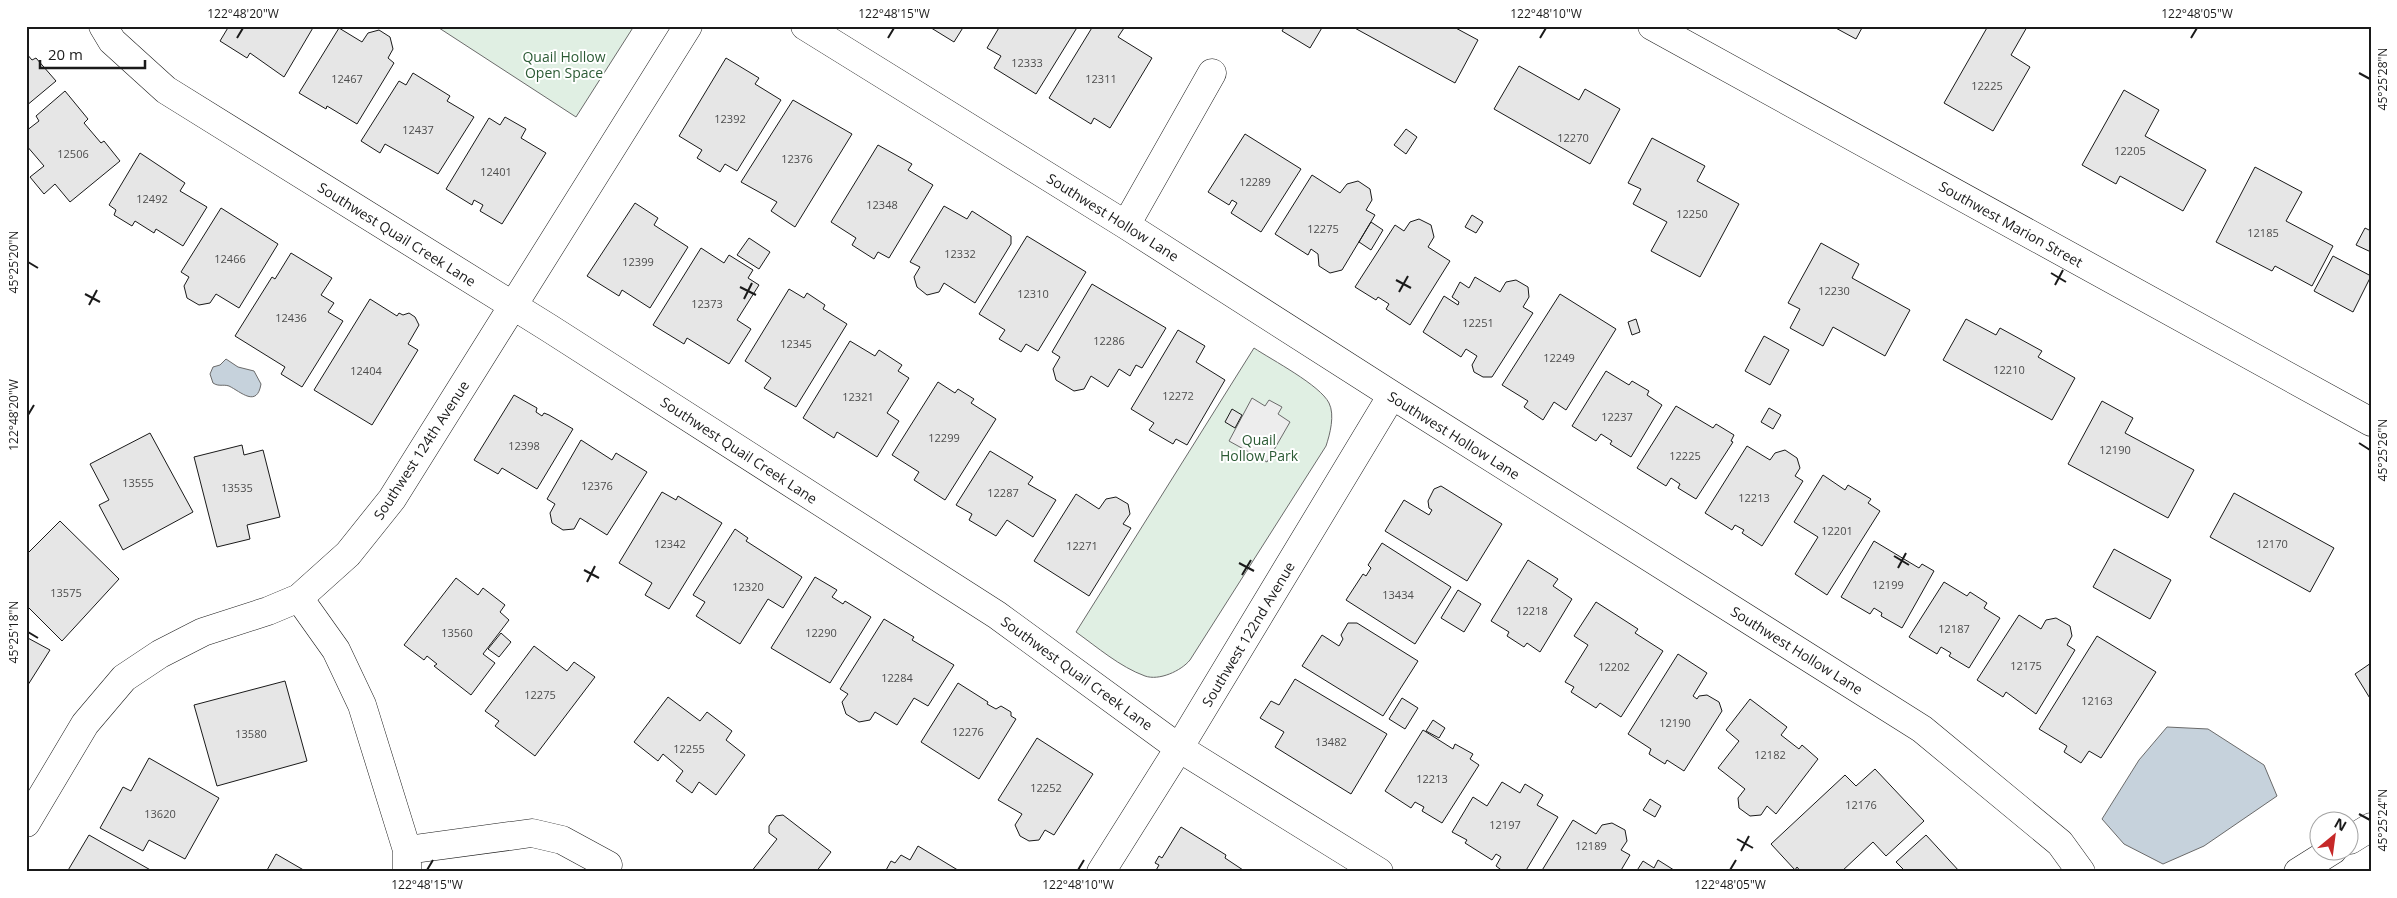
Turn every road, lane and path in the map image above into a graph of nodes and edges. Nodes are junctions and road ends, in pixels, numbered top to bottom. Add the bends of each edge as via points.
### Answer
1 (103, 26) edge
2 (688, 26) edge
3 (805, 26) edge
4 (1652, 26) edge
5 (1212, 72) dead end
6 (1126, 225) junction
7 (512, 305) junction
8 (1392, 395) junction
9 (2371, 422) edge
10 (299, 598) junction
11 (1179, 748) junction
12 (26, 823) edge
13 (2371, 827) edge
14 (2360, 834) edge
15 (2317, 860) edge
16 (407, 861) edge
17 (608, 865) dead end
18 (1101, 872) edge
19 (1380, 872) edge
20 (2081, 872) edge
21 (2298, 872) edge

1 - 7 street, Southwest Quail Creek Lane via 112,41 166,90
2 - 7 street, Southwest 124th Avenue
3 - 6 street, Southwest Hollow Lane
4 - 9 street, Southwest Marion Street
5 - 6 street
6 - 8 street, Southwest Hollow Lane
7 - 10 street, Southwest 124th Avenue via 392,499 348,554
7 - 11 street, Southwest Quail Creek Lane via 997,615
8 - 11 street, Southwest 122nd Avenue
8 - 20 street, Southwest Hollow Lane via 1922,729 2060,843
10 - 12 street, Southwest 124th Avenue via 203,632 160,654 124,678 86,724
10 - 16 street via 336,650 362,704
11 - 18 street, Southwest 122nd Avenue
11 - 19 street, Southwest Quail Creek Lane
13 - 14 street
15 - 21 street
16 - 17 street via 532,833 562,840

